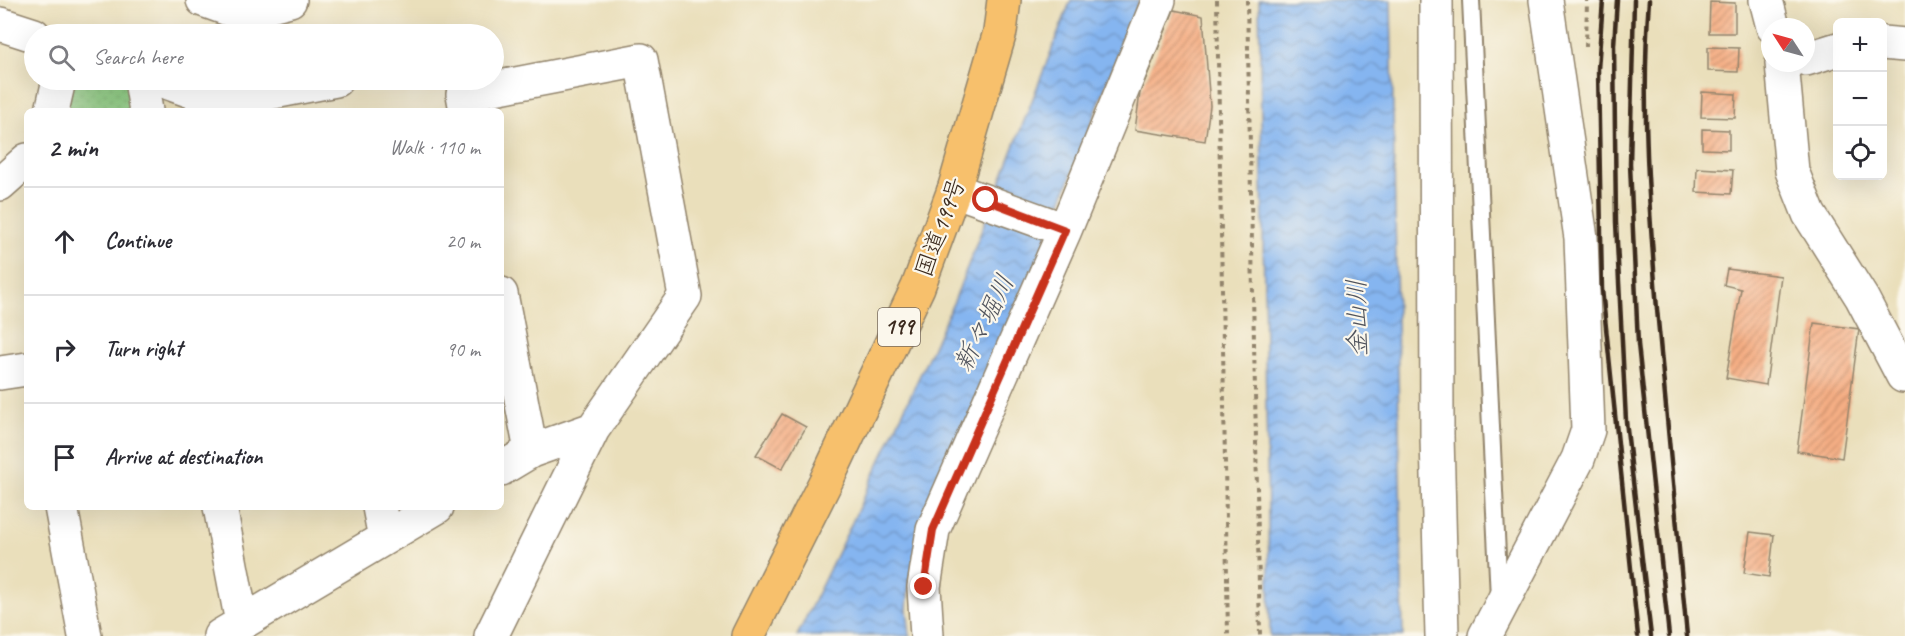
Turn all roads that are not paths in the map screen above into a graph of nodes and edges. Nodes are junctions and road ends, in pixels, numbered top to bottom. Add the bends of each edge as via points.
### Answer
1 (203, 0) edge
2 (1004, 0) edge
3 (1158, 0) edge
4 (1436, 0) edge
5 (1471, 0) edge
6 (1546, 0) edge
7 (1766, 0) edge
8 (282, 1) edge
9 (1771, 18) edge
10 (0, 24) edge
11 (24, 32) edge
12 (1887, 43) edge
13 (1905, 45) edge
14 (1833, 50) edge
15 (1815, 56) edge
16 (1791, 72) edge
17 (504, 86) edge
18 (57, 90) edge
19 (143, 90) edge
20 (188, 90) edge
21 (319, 90) edge
22 (485, 90) edge
23 (459, 95) edge
24 (304, 99) edge
25 (53, 108) edge
26 (146, 108) edge
27 (24, 163) edge
28 (0, 184) edge
29 (954, 190) junction
30 (1065, 230) junction
31 (504, 310) edge
32 (24, 369) edge
33 (0, 373) edge
34 (1903, 376) dead end
35 (593, 429) junction
36 (531, 451) junction
37 (504, 467) edge
38 (62, 510) edge
39 (220, 510) edge
40 (426, 510) edge
41 (382, 522) edge
42 (1495, 628) edge
43 (231, 630) edge
44 (85, 636) edge
45 (491, 636) edge
46 (748, 636) edge
47 (927, 636) edge
48 (1442, 636) edge

1 - 8 street via 239,13
2 - 29 highway, 国道199号 / 199 via 1000,32
3 - 30 street
4 - 48 street via 1437,436
5 - 42 lane
6 - 42 street via 1581,238 1588,430 1578,459
7 - 9 street
10 - 11 street
12 - 13 street
14 - 15 street
16 - 34 street via 1792,171 1809,214 1862,298
17 - 35 street via 641,60 685,297
18 - 25 street
19 - 26 street
20 - 24 street via 222,102
21 - 24 street
22 - 23 street
27 - 28 street
29 - 30 street
29 - 46 highway, 国道199号 / 199 via 918,287
30 - 47 street via 933,530 924,587
31 - 36 street
32 - 33 street
35 - 36 street
35 - 45 street
36 - 37 street
38 - 44 street
39 - 43 street
40 - 41 street
41 - 43 street

